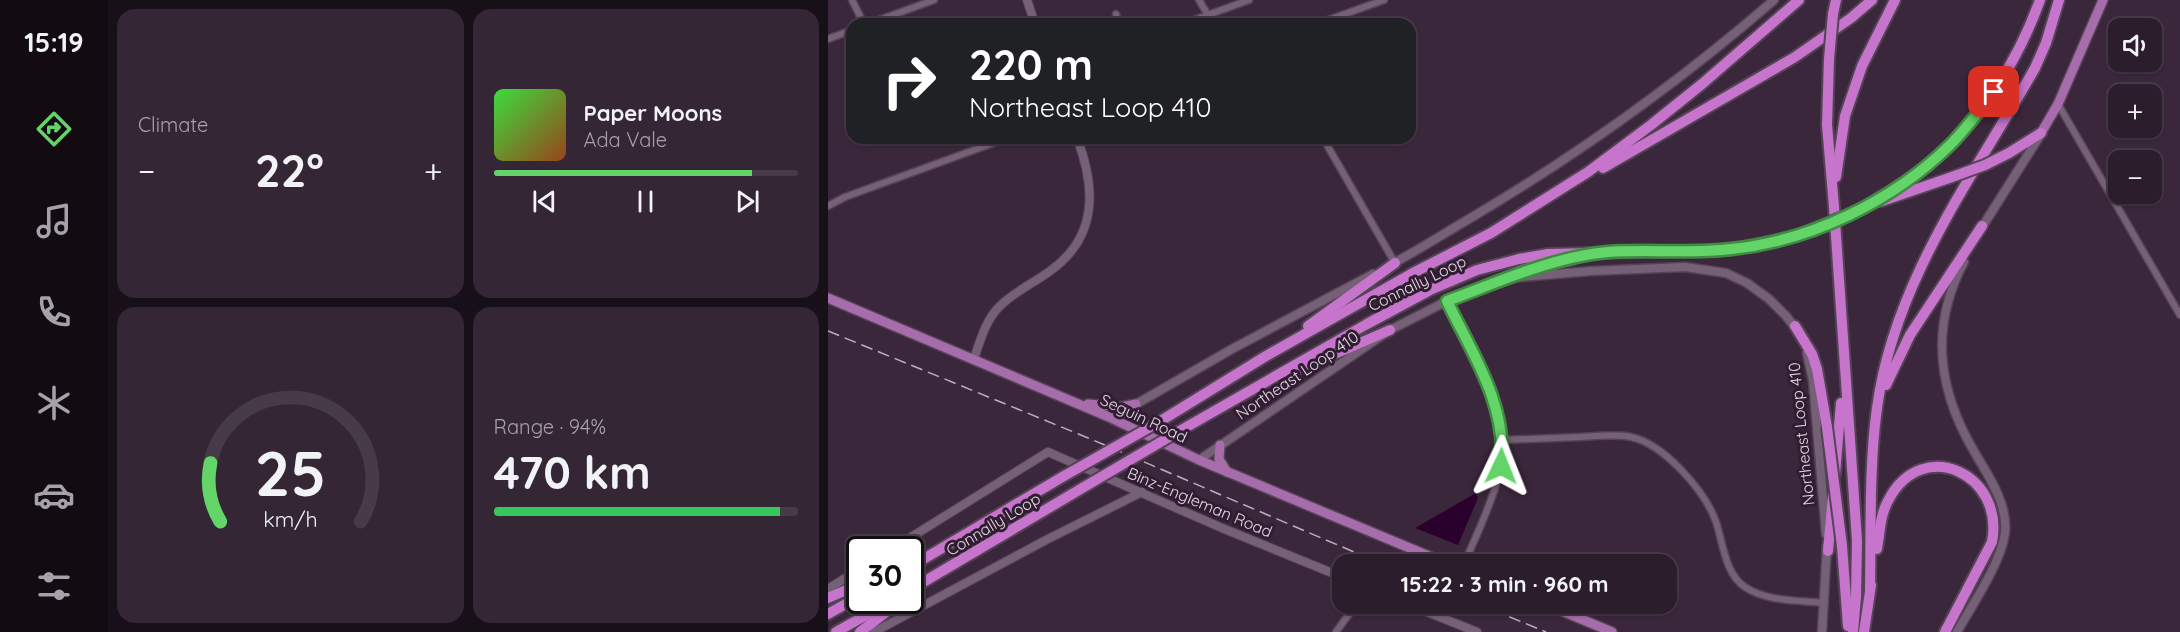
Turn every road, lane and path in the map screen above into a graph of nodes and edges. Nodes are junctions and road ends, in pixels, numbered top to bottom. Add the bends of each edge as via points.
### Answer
1 (852, 0) edge
2 (934, 0) edge
3 (1027, 0) edge
4 (1199, 0) edge
5 (1249, 0) edge
6 (1384, 0) edge
7 (1774, 0) edge
8 (1799, 0) edge
9 (1836, 0) edge
10 (1872, 0) edge
11 (1895, 0) edge
12 (2040, 0) edge
13 (2059, 0) edge
14 (2103, 0) edge
15 (1116, 14) dead end
16 (1208, 15) junction
17 (862, 18) edge
18 (883, 18) edge
19 (1033, 18) edge
20 (1117, 18) edge
21 (1200, 18) edge
22 (1334, 18) edge
23 (846, 32) edge
24 (828, 39) edge
25 (2058, 104) junction
26 (2042, 133) junction
27 (991, 144) edge
28 (1079, 144) edge
29 (1326, 144) edge
30 (828, 206) edge
31 (1834, 207) junction
32 (1862, 209) junction
33 (1982, 226) junction
34 (1491, 233) junction
35 (1608, 252) junction
36 (1395, 263) junction
37 (1510, 278) junction
38 (828, 298) edge
39 (1447, 301) junction
40 (2180, 315) edge
41 (1795, 326) junction
42 (1390, 330) junction
43 (1266, 356) junction
44 (974, 359) junction
45 (1844, 364) junction
46 (1255, 388) junction
47 (1079, 404) junction
48 (1136, 404) junction
49 (1877, 407) junction
50 (1112, 418) junction
51 (1503, 441) junction
52 (1220, 445) junction
53 (1199, 460) junction
54 (1227, 472) junction
55 (1142, 492) junction
56 (913, 536) edge
57 (1828, 551) junction
58 (1424, 554) edge
59 (1468, 554) edge
60 (924, 558) edge
61 (1332, 573) edge
62 (846, 578) edge
63 (924, 583) edge
64 (828, 589) edge
65 (846, 590) edge
66 (1870, 590) junction
67 (828, 598) edge
68 (1825, 603) junction
69 (846, 604) edge
70 (828, 614) edge
71 (868, 614) edge
72 (884, 614) edge
73 (1349, 614) edge
74 (1432, 614) edge
75 (1569, 614) edge
76 (836, 632) edge
77 (860, 632) edge
78 (874, 632) edge
79 (1336, 632) edge
80 (1477, 632) edge
81 (1612, 632) edge
82 (1822, 632) edge
83 (1848, 632) edge
84 (1853, 632) edge
85 (1864, 632) edge
86 (1945, 632) edge
87 (1957, 632) edge

1 - 17 street
2 - 18 street
3 - 19 street
4 - 16 street
5 - 16 street
6 - 22 street
7 - 36 main road via 1625,118 1528,184
8 - 34 highway, Connally Loop via 1651,125 1588,172
9 - 31 highway, bridge via 1827,125
10 - 34 highway via 1795,57
11 - 31 highway via 1862,66 1845,116
12 - 32 highway, Connally Loop via 2015,57 1970,124 1931,162
13 - 49 highway via 2035,68 1920,265 1893,336
14 - 25 main road
15 - 20 street
16 - 21 street
23 - 24 street
25 - 26 main road
25 - 40 street
26 - 32 highway, bridge via 1985,165
26 - 33 main road
27 - 30 street
28 - 44 street via 1091,191 1087,219 1077,243 1049,272 999,306 982,334
29 - 36 street
31 - 45 highway
32 - 35 highway, Connally Loop, bridge via 1796,236 1729,250
33 - 49 highway via 1910,335
33 - 87 main road via 1950,291 1941,338 1942,358 1950,401 1997,491 2005,532 1996,562
34 - 43 highway, Connally Loop
35 - 37 highway via 1549,263
35 - 46 highway, Connally Loop via 1548,254 1478,270 1430,290
36 - 43 highway
36 - 48 main road
37 - 39 main road, Northeast Loop 410
37 - 41 main road, Northeast Loop 410 via 1685,267 1726,273 1769,299
38 - 44 main road, Seguin Road
39 - 42 main road, Northeast Loop 410
39 - 51 street via 1495,401
41 - 57 main road, Northeast Loop 410 via 1806,348 1813,381
41 - 83 highway, bridge via 1817,369 1842,546
42 - 46 highway
42 - 52 main road, Northeast Loop 410
43 - 60 highway, Connally Loop, bridge
44 - 47 main road, Seguin Road
45 - 57 highway
45 - 84 highway via 1857,541
46 - 63 highway, Connally Loop, bridge
47 - 48 main road
47 - 50 main road, Seguin Road
48 - 50 main road
49 - 66 highway
50 - 53 main road, Seguin Road
51 - 59 street via 1498,478
51 - 68 street via 1609,436 1641,442 1680,469 1698,490 1715,520 1738,583 1774,598
52 - 53 main road, Northeast Loop 410
52 - 54 main road via 1219,459
53 - 54 main road, Seguin Road
54 - 58 main road, Seguin Road
55 - 56 street, Binz-Engleman Road via 1048,452
55 - 61 street, Binz-Engleman Road
55 - 78 street
57 - 68 main road, Northeast Loop 410
62 - 64 street
65 - 67 highway
66 - 85 highway
66 - 86 highway via 1883,512 1894,490 1909,476 1928,467 1940,466 1965,476 1988,497 1995,529 1987,554
68 - 82 main road, Northeast Loop 410
69 - 70 highway
71 - 76 highway
72 - 77 highway
73 - 79 street
74 - 80 street
75 - 81 main road

